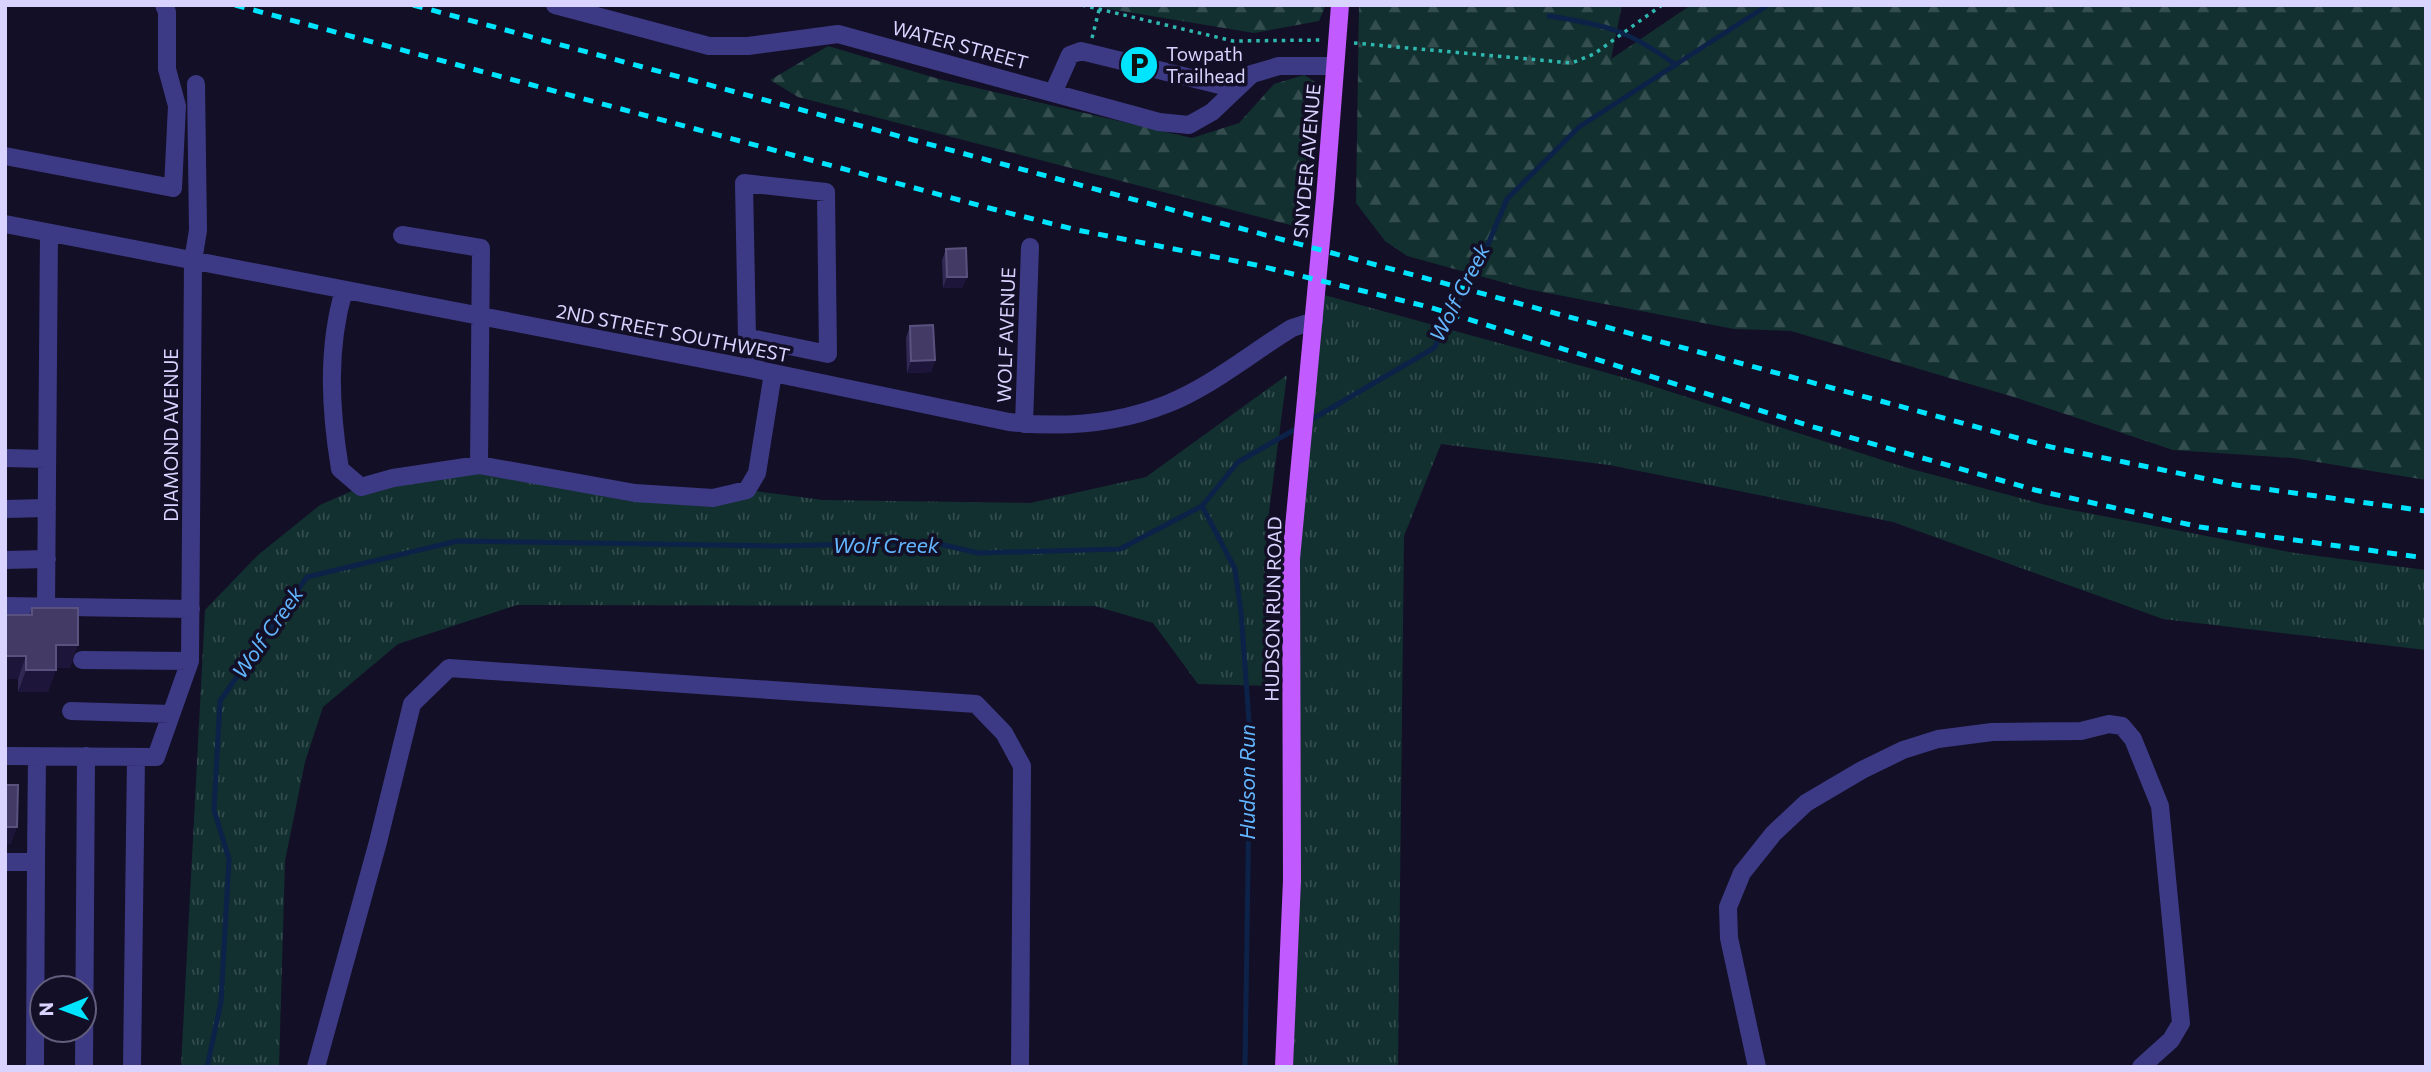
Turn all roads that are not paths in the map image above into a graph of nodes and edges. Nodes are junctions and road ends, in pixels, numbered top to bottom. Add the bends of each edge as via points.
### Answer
1 (164, 5) edge
2 (555, 5) edge
3 (1340, 5) edge
4 (1335, 66) junction
5 (196, 84) dead end
6 (1236, 89) junction
7 (1053, 93) junction
8 (5, 156) edge
9 (5, 225) edge
10 (49, 233) junction
11 (402, 234) dead end
12 (1030, 247) dead end
13 (193, 261) junction
14 (344, 290) junction
15 (481, 318) junction
16 (1314, 321) junction
17 (760, 340) junction
18 (754, 369) junction
19 (773, 373) junction
20 (1024, 424) junction
21 (5, 458) edge
22 (47, 459) junction
23 (479, 465) junction
24 (47, 508) junction
25 (5, 509) edge
26 (5, 559) edge
27 (47, 559) junction
28 (5, 606) edge
29 (46, 607) junction
30 (191, 609) junction
31 (82, 660) dead end
32 (190, 661) junction
33 (71, 711) dead end
34 (171, 714) junction
35 (5, 755) edge
36 (37, 756) junction
37 (86, 756) junction
38 (136, 757) junction
39 (5, 862) edge
40 (36, 862) junction
41 (35, 1067) edge
42 (84, 1067) edge
43 (132, 1067) edge
44 (316, 1067) edge
45 (1020, 1067) edge
46 (1283, 1067) edge
47 (1758, 1067) edge
48 (2141, 1067) edge

1 - 8 street via 167,69 177,106 173,188
2 - 7 street, WATER STREET via 709,46 748,46 838,34
3 - 4 main road, SNYDER AVENUE
4 - 6 street, WATER STREET via 1279,66 1252,74
4 - 16 main road, SNYDER AVENUE
5 - 13 street, DIAMOND AVENUE via 198,230
6 - 7 street, WATER STREET via 1212,112 1189,125 1159,122
6 - 7 street via 1081,51 1070,55
9 - 10 street, 2ND STREET SOUTHWEST
10 - 13 street, 2ND STREET SOUTHWEST
10 - 22 street
11 - 15 street via 481,248
12 - 20 street, WOLF AVENUE
13 - 14 street, 2ND STREET SOUTHWEST
13 - 30 street, DIAMOND AVENUE
14 - 15 street, 2ND STREET SOUTHWEST
14 - 23 street via 334,324 332,419 340,469 361,487
15 - 18 street, 2ND STREET SOUTHWEST
15 - 23 street
16 - 20 street, 2ND STREET SOUTHWEST via 1292,328 1168,403 1121,419
16 - 46 main road, HUDSON RUN ROAD via 1291,559 1292,880
17 - 17 street via 747,338 744,183 826,192 828,354
17 - 18 street
18 - 19 street, 2ND STREET SOUTHWEST
19 - 20 street, 2ND STREET SOUTHWEST
19 - 23 street via 757,473 747,490 713,498 635,493
21 - 22 street
22 - 24 street
24 - 25 street
24 - 27 street
26 - 27 street
27 - 29 street
28 - 29 street
29 - 30 street
30 - 32 street, DIAMOND AVENUE
31 - 32 street
32 - 34 street, DIAMOND AVENUE
33 - 34 street
34 - 38 street, DIAMOND AVENUE via 156,757
35 - 36 street
36 - 37 street
36 - 40 street
37 - 38 street
37 - 42 street
38 - 43 street
39 - 40 street
40 - 41 street
44 - 45 street via 412,704 449,668 976,704 1004,733 1023,765
47 - 48 street via 1729,938 1728,907 1742,873 1773,834 1806,803 1903,750 1938,739 1992,732 2081,731 2109,724 2122,726 2133,739 2160,806 2181,1023 2171,1040

